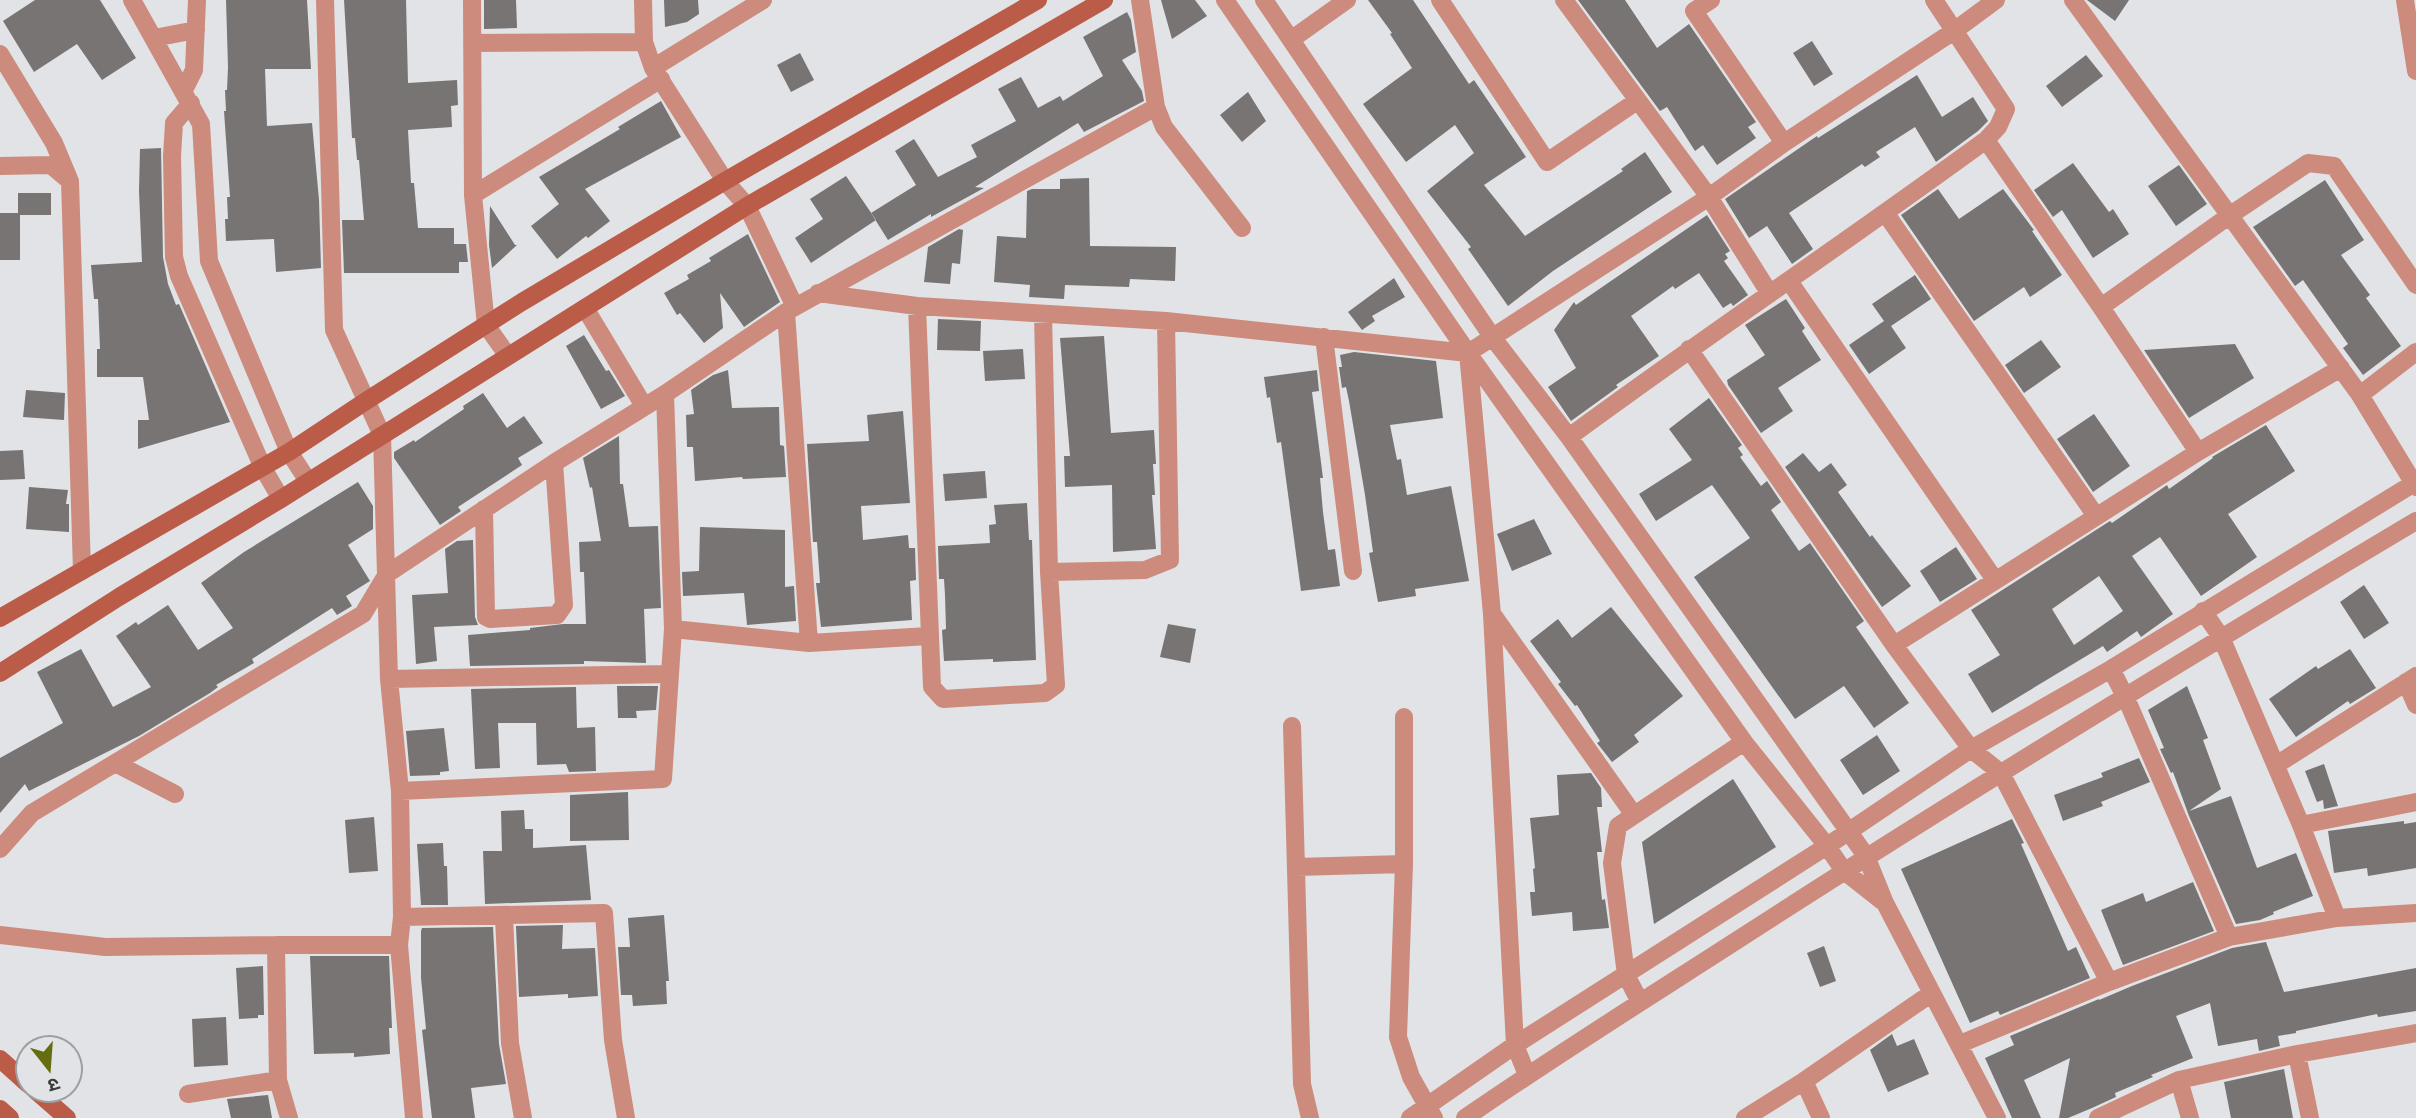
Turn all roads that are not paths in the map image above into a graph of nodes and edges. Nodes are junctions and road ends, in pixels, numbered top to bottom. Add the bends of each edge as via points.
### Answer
1 (132, 0) edge
2 (197, 0) edge
3 (325, 0) edge
4 (472, 0) edge
5 (643, 0) edge
6 (1038, 0) edge
7 (1104, 0) edge
8 (1140, 0) edge
9 (1225, 0) edge
10 (1264, 0) edge
11 (1347, 0) edge
12 (1440, 0) edge
13 (1564, 0) edge
14 (1711, 0) edge
15 (1934, 0) edge
16 (1996, 0) edge
17 (2073, 0) edge
18 (2405, 0) edge
19 (760, 1) edge
20 (197, 30) junction
21 (1954, 31) junction
22 (154, 38) junction
23 (1292, 38) junction
24 (644, 42) junction
25 (472, 43) junction
26 (0, 54) edge
27 (2416, 71) edge
28 (657, 73) junction
29 (188, 96) junction
30 (1637, 101) junction
31 (1156, 107) junction
32 (1986, 140) junction
33 (1784, 143) junction
34 (0, 166) edge
35 (70, 181) junction
36 (725, 181) junction
37 (473, 195) junction
38 (1709, 197) junction
39 (747, 206) junction
40 (1886, 214) junction
41 (2229, 216) junction
42 (1242, 228) dead end
43 (1789, 281) junction
44 (2416, 285) edge
45 (818, 293) junction
46 (1770, 294) junction
47 (917, 306) junction
48 (2101, 307) junction
49 (585, 308) junction
50 (790, 310) junction
51 (1043, 315) junction
52 (1166, 321) junction
53 (486, 325) junction
54 (240, 335) junction
55 (1324, 337) junction
56 (1493, 338) junction
57 (210, 348) junction
58 (1689, 349) junction
59 (2416, 352) edge
60 (1468, 353) junction
61 (508, 356) junction
62 (2341, 368) junction
63 (665, 394) junction
64 (2360, 395) junction
65 (366, 401) junction
66 (644, 406) junction
67 (382, 435) junction
68 (1569, 437) junction
69 (2198, 452) junction
70 (289, 453) junction
71 (554, 463) junction
72 (262, 468) junction
73 (308, 481) junction
74 (2415, 484) edge
75 (281, 499) junction
76 (484, 509) junction
77 (2096, 516) junction
78 (2416, 521) edge
79 (82, 571) junction
80 (1353, 571) dead end
81 (1049, 572) junction
82 (387, 574) junction
83 (1995, 580) junction
84 (2203, 611) junction
85 (1492, 614) junction
86 (0, 618) edge
87 (673, 629) junction
88 (929, 636) junction
89 (2221, 637) junction
90 (809, 642) junction
91 (1894, 645) junction
92 (2110, 669) junction
93 (0, 673) edge
94 (669, 674) junction
95 (389, 679) junction
96 (2411, 679) edge
97 (2126, 698) junction
98 (2416, 705) edge
99 (1404, 717) dead end
100 (1292, 726) dead end
101 (1744, 742) junction
102 (1971, 749) junction
103 (115, 763) junction
104 (2276, 765) junction
105 (2001, 773) junction
106 (400, 791) junction
107 (175, 794) dead end
108 (2416, 802) edge
109 (1634, 815) junction
110 (2301, 825) junction
111 (1848, 831) junction
112 (1827, 846) junction
113 (0, 849) edge
114 (1866, 856) junction
115 (1404, 864) junction
116 (1296, 867) junction
117 (1844, 871) junction
118 (1885, 903) junction
119 (2416, 913) edge
120 (402, 917) junction
121 (504, 917) junction
122 (2337, 918) junction
123 (0, 935) edge
124 (2229, 937) junction
125 (276, 945) junction
126 (399, 945) junction
127 (1626, 975) junction
128 (2109, 982) junction
129 (1932, 993) junction
130 (1640, 1002) junction
131 (2416, 1033) edge
132 (1960, 1044) junction
133 (1515, 1045) junction
134 (2297, 1054) junction
135 (0, 1059) edge
136 (14, 1072) edge
137 (1527, 1075) junction
138 (278, 1080) junction
139 (2179, 1080) junction
140 (1804, 1081) junction
141 (188, 1094) dead end
142 (2135, 1101) junction
143 (50, 1104) edge
144 (0, 1110) edge
145 (1431, 1112) edge
146 (10, 1118) edge
147 (66, 1118) edge
148 (289, 1118) edge
149 (414, 1118) edge
150 (523, 1118) edge
151 (626, 1118) edge
152 (1310, 1118) edge
153 (1410, 1118) edge
154 (1465, 1118) edge
155 (1745, 1118) edge
156 (1821, 1118) edge
157 (1997, 1118) edge
158 (2098, 1118) edge
159 (2143, 1118) edge
160 (2190, 1118) edge
161 (2310, 1118) edge

1 - 22 street
2 - 20 street
3 - 65 street via 334,330
4 - 25 street
5 - 24 street
6 - 36 street
7 - 39 street
8 - 31 street
9 - 60 street
10 - 23 street
11 - 23 street
12 - 30 street via 1547,162
13 - 30 street
14 - 33 street via 1694,11
15 - 21 street
16 - 21 street
17 - 41 street
18 - 27 street
19 - 28 street
20 - 22 street
20 - 29 street
21 - 32 street via 2006,109
21 - 33 street
22 - 29 street
23 - 56 street
24 - 25 street
24 - 28 street
25 - 37 street
26 - 35 street via 54,143
28 - 36 street
28 - 37 street
29 - 54 street via 201,124 209,261
29 - 57 street via 174,123 174,257
30 - 38 street
31 - 42 street via 1176,145
31 - 45 street
32 - 40 street
32 - 48 street
33 - 38 street
34 - 35 street via 51,165
35 - 79 street
36 - 39 street
36 - 53 street
37 - 53 street
38 - 46 street
38 - 56 street
39 - 49 street
39 - 50 street
40 - 43 street
40 - 77 street
41 - 44 street via 2308,163 2334,166
41 - 48 street
41 - 62 street
43 - 46 street
43 - 83 street
45 - 47 street
45 - 50 street
46 - 58 street
47 - 51 street
47 - 88 street
48 - 69 street
49 - 61 street
49 - 66 street
50 - 63 street
50 - 90 street
51 - 52 street
51 - 81 street
52 - 55 street
52 - 81 street via 1170,560 1145,570
53 - 61 street
53 - 65 street
54 - 57 street
54 - 70 street
55 - 60 street
55 - 80 street
56 - 60 street
56 - 68 street
57 - 72 street
58 - 68 street
58 - 91 street
59 - 64 street
60 - 85 street
60 - 101 street
61 - 67 street
62 - 64 street
62 - 69 street
63 - 66 street
63 - 87 street
64 - 74 street
65 - 67 street
65 - 70 street
66 - 71 street
67 - 73 street
67 - 82 street
68 - 111 street
69 - 77 street
70 - 72 street
70 - 73 street
71 - 76 street
71 - 76 street via 564,605 557,615 486,617
72 - 75 street
72 - 79 street
73 - 75 street
74 - 84 street
75 - 93 street
76 - 82 street
77 - 83 street
78 - 89 street
79 - 86 street
81 - 88 street via 1056,685 1045,693 943,699 932,687
82 - 95 street
82 - 103 street via 363,614
83 - 91 street
84 - 89 street
84 - 92 street
85 - 109 street
85 - 133 street
87 - 90 street
87 - 94 street
88 - 90 street
89 - 97 street
89 - 104 street
91 - 102 street
92 - 97 street
92 - 102 street
94 - 95 street
94 - 106 street via 663,779
95 - 106 street
96 - 98 street
96 - 104 street
97 - 105 street
97 - 124 street
99 - 115 street
100 - 116 street
101 - 109 street
101 - 112 street
102 - 105 street
102 - 111 street
103 - 107 street
103 - 113 street via 32,813
104 - 110 street
105 - 114 street
105 - 128 street
106 - 120 street
108 - 110 street
109 - 127 street via 1618,826 1612,863
110 - 122 street
111 - 112 street
111 - 114 street
112 - 117 street
112 - 127 street
114 - 117 street
114 - 118 street
115 - 116 street
115 - 145 street via 1398,1037 1411,1077
116 - 152 street via 1302,1084
117 - 118 street
117 - 130 street
118 - 129 street
119 - 122 street
120 - 121 street
120 - 126 street
121 - 150 street via 510,1043
121 - 151 street via 604,913 613,1040
122 - 124 street
123 - 125 street via 105,947
124 - 128 street
125 - 126 street
125 - 138 street
126 - 149 street
127 - 130 street
127 - 133 street
128 - 132 street
129 - 132 street
129 - 140 street
130 - 137 street
131 - 134 street
132 - 157 street
133 - 137 street
133 - 145 street
134 - 139 street
134 - 161 street
135 - 136 street
137 - 154 street
138 - 141 street
138 - 148 street
139 - 142 street
139 - 160 street
140 - 155 street
140 - 156 street
142 - 158 street
142 - 159 street
143 - 147 street
144 - 146 street
145 - 153 street

